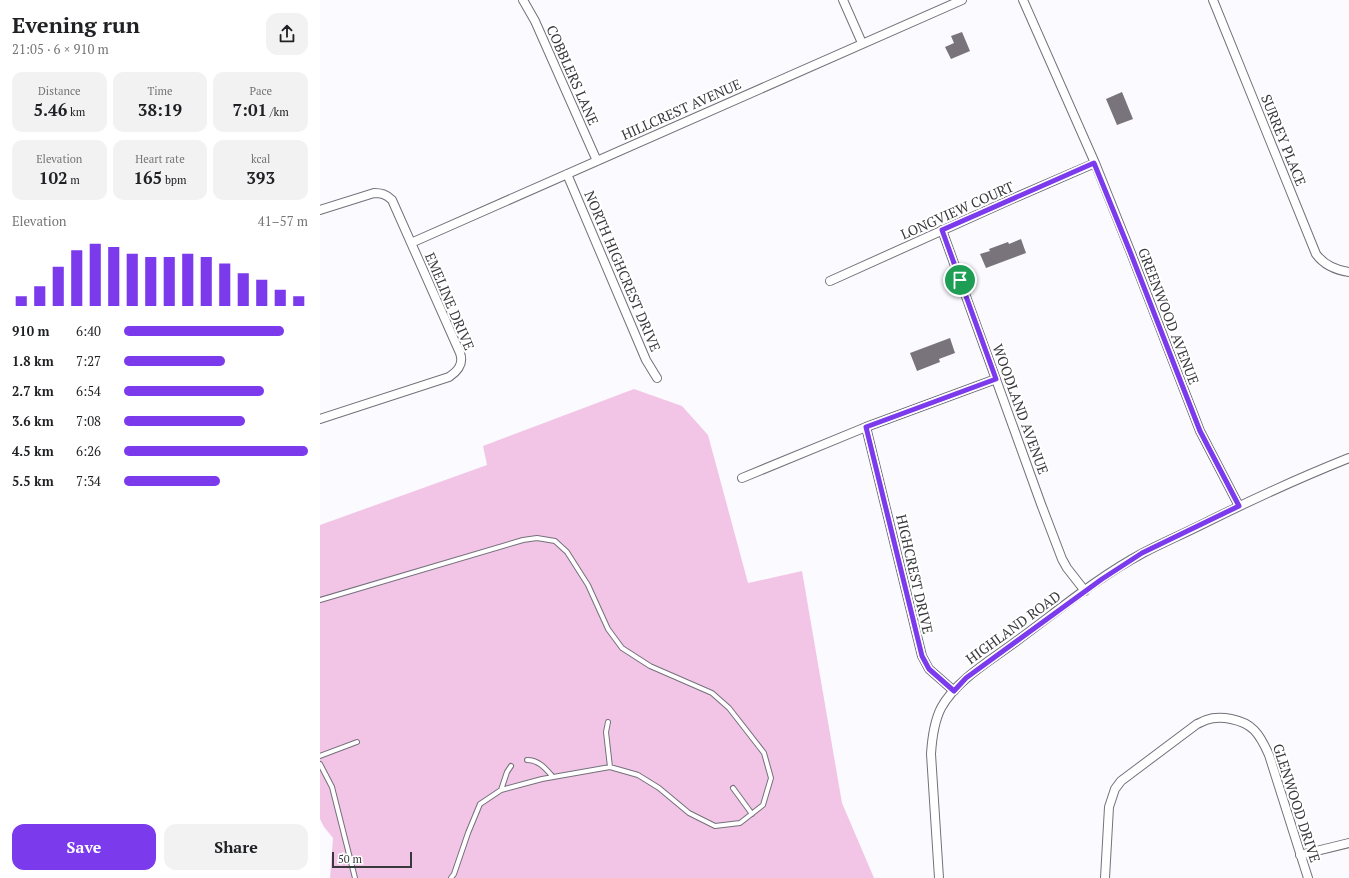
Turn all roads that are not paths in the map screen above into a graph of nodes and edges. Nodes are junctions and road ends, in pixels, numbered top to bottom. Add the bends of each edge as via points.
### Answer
1 (523, 0) edge
2 (843, 0) edge
3 (962, 0) edge
4 (1023, 0) edge
5 (1212, 0) edge
6 (862, 43) junction
7 (597, 161) junction
8 (1094, 163) junction
9 (568, 174) junction
10 (320, 210) edge
11 (942, 230) junction
12 (411, 243) junction
13 (1349, 272) edge
14 (830, 281) dead end
15 (657, 378) dead end
16 (996, 379) junction
17 (320, 419) edge
18 (866, 427) junction
19 (1349, 458) edge
20 (742, 478) dead end
21 (1239, 506) junction
22 (1085, 591) junction
23 (320, 600) edge
24 (954, 691) junction
25 (608, 722) dead end
26 (357, 742) dead end
27 (320, 756) edge
28 (528, 760) dead end
29 (320, 764) edge
30 (511, 766) dead end
31 (610, 767) junction
32 (553, 777) junction
33 (733, 788) dead end
34 (501, 790) junction
35 (752, 814) junction
36 (1349, 844) edge
37 (1300, 855) junction
38 (355, 878) edge
39 (451, 878) edge
40 (940, 878) edge
41 (1105, 878) edge
42 (1308, 878) edge

1 - 7 street, COBBLERS LANE via 535,21
2 - 6 street
3 - 6 street, HILLCREST AVENUE
4 - 8 street, GREENWOOD AVENUE
5 - 13 street, SURREY PLACE via 1316,254 1327,265
6 - 7 street, HILLCREST AVENUE
7 - 9 street, HILLCREST AVENUE
8 - 11 street, LONGVIEW COURT
8 - 21 street, GREENWOOD AVENUE via 1200,431
9 - 12 street, HILLCREST AVENUE
9 - 15 street, NORTH HIGHCREST DRIVE via 646,360
10 - 12 street, EMELINE DRIVE via 381,193 392,200
11 - 14 street, LONGVIEW COURT
11 - 16 street, WOODLAND AVENUE
12 - 17 street, EMELINE DRIVE via 460,353 460,367 449,377
16 - 18 street
16 - 22 street, WOODLAND AVENUE via 1062,559
18 - 20 street
18 - 24 street, HIGHCREST DRIVE via 922,656 929,669
19 - 21 street, HIGHLAND ROAD via 1305,475
21 - 22 street, HIGHLAND ROAD via 1142,553
22 - 24 street, HIGHLAND ROAD via 966,678
23 - 35 lane via 523,540 537,538 555,541 567,552 588,585 608,629 622,648 650,666 712,693 729,708 764,753 771,778 763,805
24 - 40 street, HIGHLAND ROAD via 942,707 932,739
25 - 31 lane via 606,732
26 - 27 lane
28 - 32 lane via 541,764
29 - 38 lane via 332,787
30 - 34 lane
31 - 32 lane
31 - 35 lane via 638,775 689,812 716,826 740,823
32 - 34 lane
33 - 35 lane
34 - 39 lane via 480,804
36 - 37 street
37 - 41 street, GLENWOOD DRIVE via 1269,754 1260,736 1246,724 1226,718 1206,720 1128,775 1115,789 1109,807
37 - 42 street, GLENWOOD DRIVE

